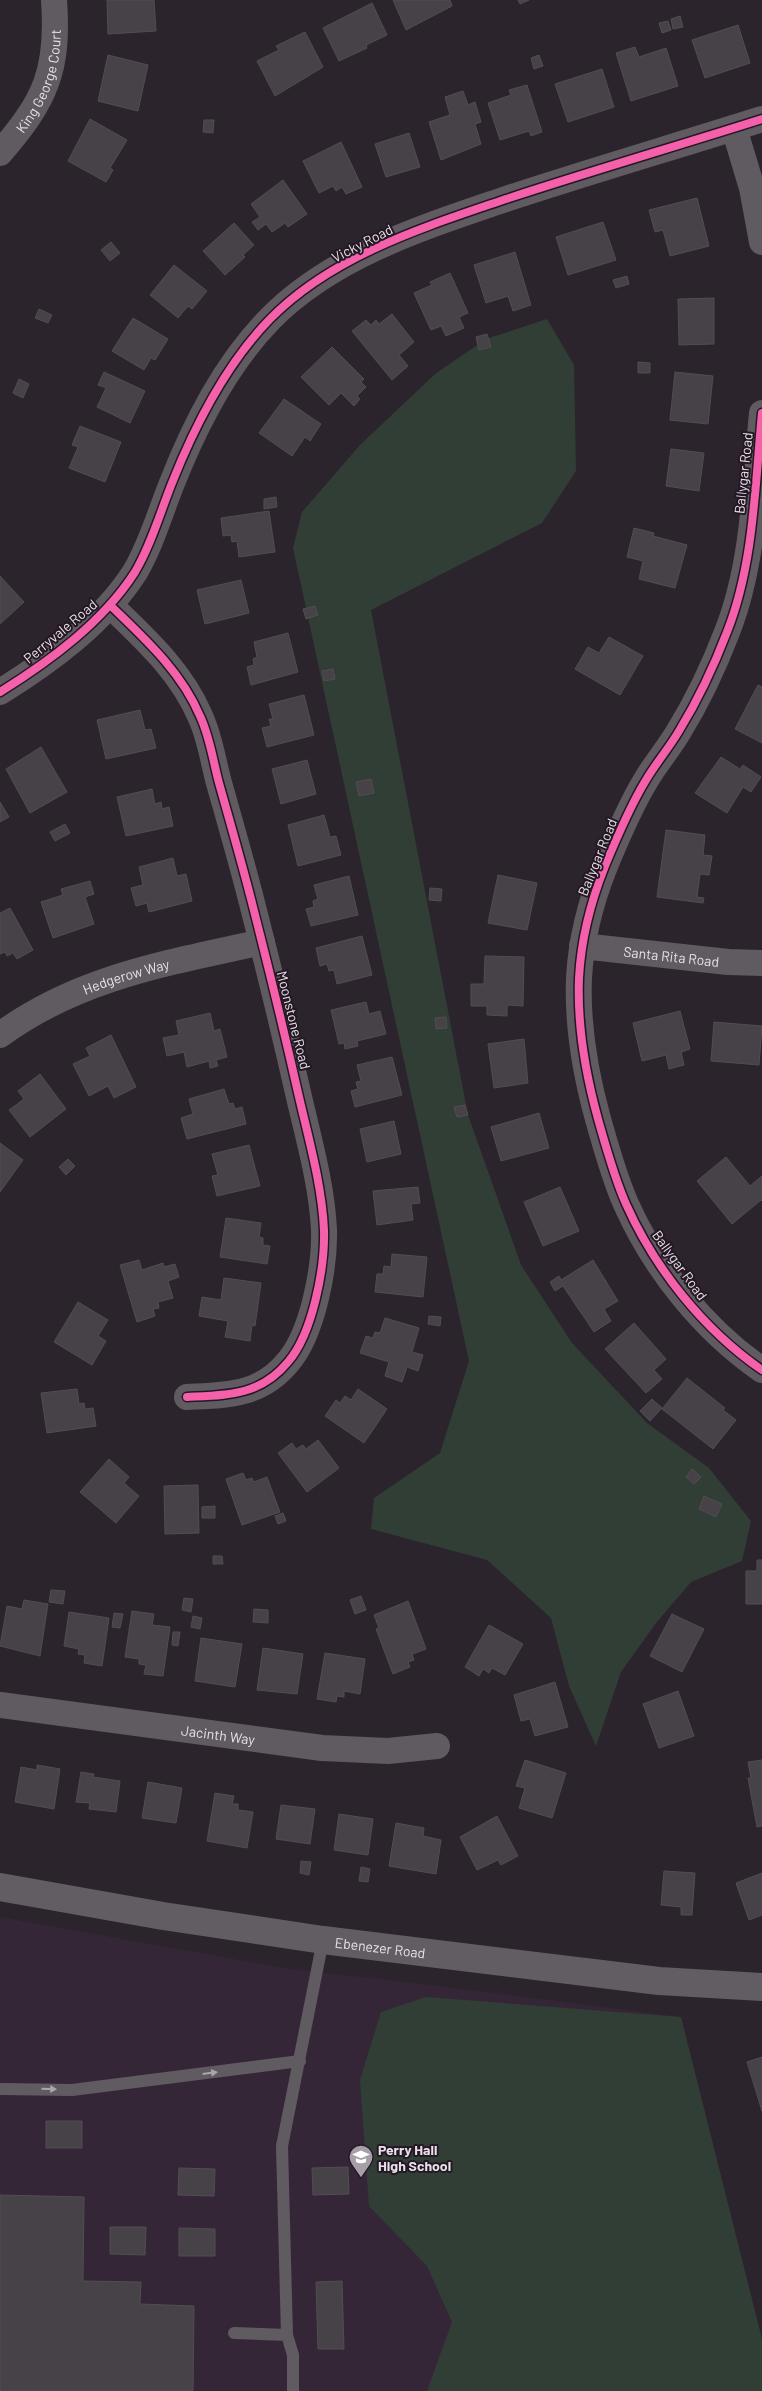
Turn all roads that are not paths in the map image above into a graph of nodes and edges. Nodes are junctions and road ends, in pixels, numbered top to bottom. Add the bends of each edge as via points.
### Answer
1 (54, 0) edge
2 (762, 119) edge
3 (734, 128) junction
4 (0, 153) edge
5 (762, 242) edge
6 (762, 413) edge
7 (110, 605) junction
8 (0, 692) edge
9 (262, 942) junction
10 (582, 946) junction
11 (762, 963) edge
12 (0, 1035) edge
13 (762, 1370) edge
14 (187, 1397) dead end
15 (0, 1705) edge
16 (437, 1746) dead end
17 (0, 1887) edge
18 (323, 1940) junction
19 (762, 1986) edge
20 (300, 2061) junction
21 (0, 2089) edge
22 (234, 2333) dead end
23 (287, 2335) junction
24 (293, 2391) edge

1 - 4 street, King George Court via 56,32 53,58 43,95 25,124
2 - 3 street, Vicky Road
3 - 5 street via 752,188
3 - 7 street, Vicky Road via 560,181 412,232 347,262 303,290 270,320 215,392 172,482 135,571
6 - 10 street, Ballygar Road via 742,584 728,630 683,724 627,816 592,900
7 - 8 street, Perryvale Road via 40,665
7 - 9 street, Moonstone Road via 173,670 201,716
9 - 12 street, Hedgerow Way via 104,980 54,1001
9 - 14 street, Moonstone Road via 317,1181 324,1228 323,1260 314,1303 290,1361 272,1379 251,1390 229,1395
10 - 11 street, Santa Rita Road
10 - 13 street, Ballygar Road via 579,978 581,1046 606,1149 626,1204 650,1250 678,1288 713,1330
15 - 16 street, Jacinth Way via 322,1748 388,1751
17 - 18 street, Ebenezer Road
18 - 19 street, Ebenezer Road via 660,1981
18 - 20 lane
21 -> 20 lane via 72,2090
20 - 23 lane via 282,2146
22 - 23 lane
23 - 24 lane via 293,2354

